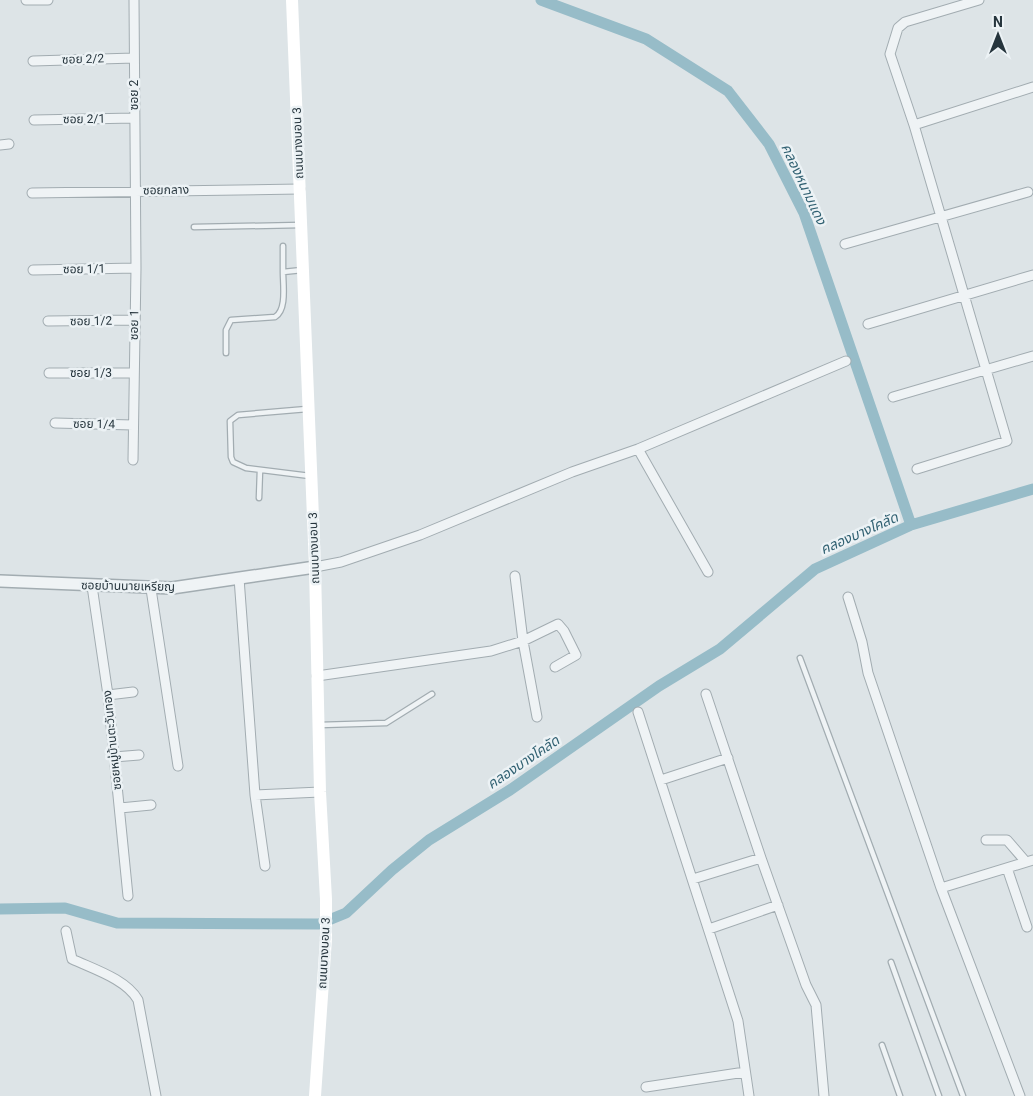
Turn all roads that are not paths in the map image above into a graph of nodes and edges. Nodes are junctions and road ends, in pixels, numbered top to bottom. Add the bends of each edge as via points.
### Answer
1 (26, 0) edge
2 (48, 0) edge
3 (134, 0) edge
4 (292, 0) edge
5 (979, 0) edge
6 (134, 58) junction
7 (33, 61) dead end
8 (1033, 87) edge
9 (134, 118) junction
10 (34, 120) dead end
11 (914, 125) junction
12 (300, 189) junction
13 (135, 191) junction
14 (32, 192) dead end
15 (1028, 192) dead end
16 (941, 217) junction
17 (301, 225) junction
18 (194, 227) dead end
19 (845, 244) dead end
20 (284, 246) dead end
21 (136, 268) junction
22 (33, 270) dead end
23 (303, 270) junction
24 (284, 272) junction
25 (1033, 275) edge
26 (964, 295) junction
27 (134, 320) junction
28 (48, 321) dead end
29 (868, 324) dead end
30 (226, 353) dead end
31 (1033, 356) edge
32 (846, 361) dead end
33 (987, 370) junction
34 (49, 373) dead end
35 (134, 373) junction
36 (893, 397) dead end
37 (308, 409) junction
38 (55, 423) dead end
39 (133, 425) junction
40 (638, 449) junction
41 (133, 460) dead end
42 (917, 469) dead end
43 (260, 470) junction
44 (311, 476) junction
45 (259, 498) dead end
46 (315, 567) junction
47 (708, 572) dead end
48 (515, 576) dead end
49 (239, 578) junction
50 (0, 581) edge
51 (92, 586) junction
52 (151, 589) junction
53 (848, 597) dead end
54 (523, 641) junction
55 (800, 658) dead end
56 (555, 668) dead end
57 (318, 676) junction
58 (133, 692) dead end
59 (432, 694) dead end
60 (706, 694) dead end
61 (108, 696) junction
62 (638, 712) dead end
63 (537, 717) dead end
64 (319, 725) junction
65 (139, 755) dead end
66 (114, 757) junction
67 (728, 758) junction
68 (178, 766) dead end
69 (661, 780) junction
70 (320, 792) junction
71 (255, 795) junction
72 (151, 805) dead end
73 (120, 808) junction
74 (986, 840) dead end
75 (761, 858) junction
76 (1029, 861) edge
77 (265, 866) dead end
78 (1007, 868) junction
79 (693, 879) junction
80 (941, 888) junction
81 (128, 896) dead end
82 (778, 905) junction
83 (1027, 927) dead end
84 (709, 929) junction
85 (66, 930) dead end
86 (891, 962) dead end
87 (882, 1045) dead end
88 (745, 1072) junction
89 (646, 1087) dead end
90 (156, 1096) edge
91 (315, 1096) edge
92 (749, 1096) edge
93 (824, 1096) edge
94 (900, 1096) edge
95 (939, 1096) edge
96 (963, 1096) edge
97 (1020, 1096) edge

1 - 2 street
3 - 6 street, ซอย 2
4 - 12 main road, ถนนบางบอน 3
5 - 11 street via 905,22 898,28 890,54
6 - 7 street, ซอย 2/2
6 - 9 street, ซอย 2
8 - 11 street
9 - 10 street, ซอย 2/1
9 - 13 street, ซอย 2
11 - 16 street
12 - 13 street, ซอยกลาง
12 - 17 main road, ถนนบางบอน 3
13 - 14 street, ซอยกลาง
13 - 21 street, ซอย 1
15 - 16 street
16 - 19 street
16 - 26 street
17 - 18 lane
17 - 23 main road, ถนนบางบอน 3
20 - 24 lane
21 - 22 street, ซอย 1/1
21 - 27 street, ซอย 1
23 - 24 lane
23 - 37 main road, ถนนบางบอน 3
24 - 30 lane via 280,315 231,320 226,330
25 - 26 street
26 - 29 street
26 - 33 street
27 - 28 street, ซอย 1/2
27 - 35 street, ซอย 1
31 - 33 street
32 - 40 street
33 - 36 street
33 - 42 street via 1006,443
34 - 35 street, ซอย 1/3
35 - 39 street, ซอย 1
37 - 43 lane via 233,417 230,421 233,462
37 - 44 main road, ถนนบางบอน 3
38 - 39 street, ซอย 1/4
39 - 41 street, ซอย 1
40 - 46 street via 572,472 420,535 341,562
40 - 47 street
43 - 44 lane
43 - 45 lane
44 - 46 main road, ถนนบางบอน 3
46 - 49 street, ซอยบ้านนายเหรียญ
46 - 57 main road, ถนนบางบอน 3
48 - 54 street
49 - 52 street, ซอยบ้านนายเหรียญ
49 - 71 street
50 - 51 street, ซอยบ้านนายเหรียญ
51 - 52 street, ซอยบ้านนายเหรียญ
51 - 61 street, ซอยหมู่บ้านตะวันทอง
52 - 68 street
53 - 80 street via 868,673
54 - 56 street via 560,625 576,656
54 - 57 street via 490,651
54 - 63 street
55 - 96 lane
57 - 64 main road, ถนนบางบอน 3
58 - 61 street
59 - 64 lane via 386,723
60 - 67 street
61 - 66 street, ซอยหมู่บ้านตะวันทอง
62 - 69 street
64 - 70 main road, ถนนบางบอน 3
65 - 66 street
66 - 73 street, ซอยหมู่บ้านตะวันทอง
67 - 69 street
67 - 75 street
69 - 79 street
70 - 71 street
70 - 91 main road, ถนนบางบอน 3 via 326,940
71 - 77 street
72 - 73 street
73 - 81 street, ซอยหมู่บ้านตะวันทอง
74 - 76 street via 1007,840
75 - 79 street
75 - 82 street
76 - 78 street
78 - 80 street
78 - 83 street
79 - 84 street
80 - 97 street
82 - 84 street
82 - 93 street via 816,1005
84 - 88 street via 738,1021
85 - 90 street via 72,959 123,985 138,1000
86 - 95 lane
87 - 94 lane
88 - 89 street
88 - 92 street

